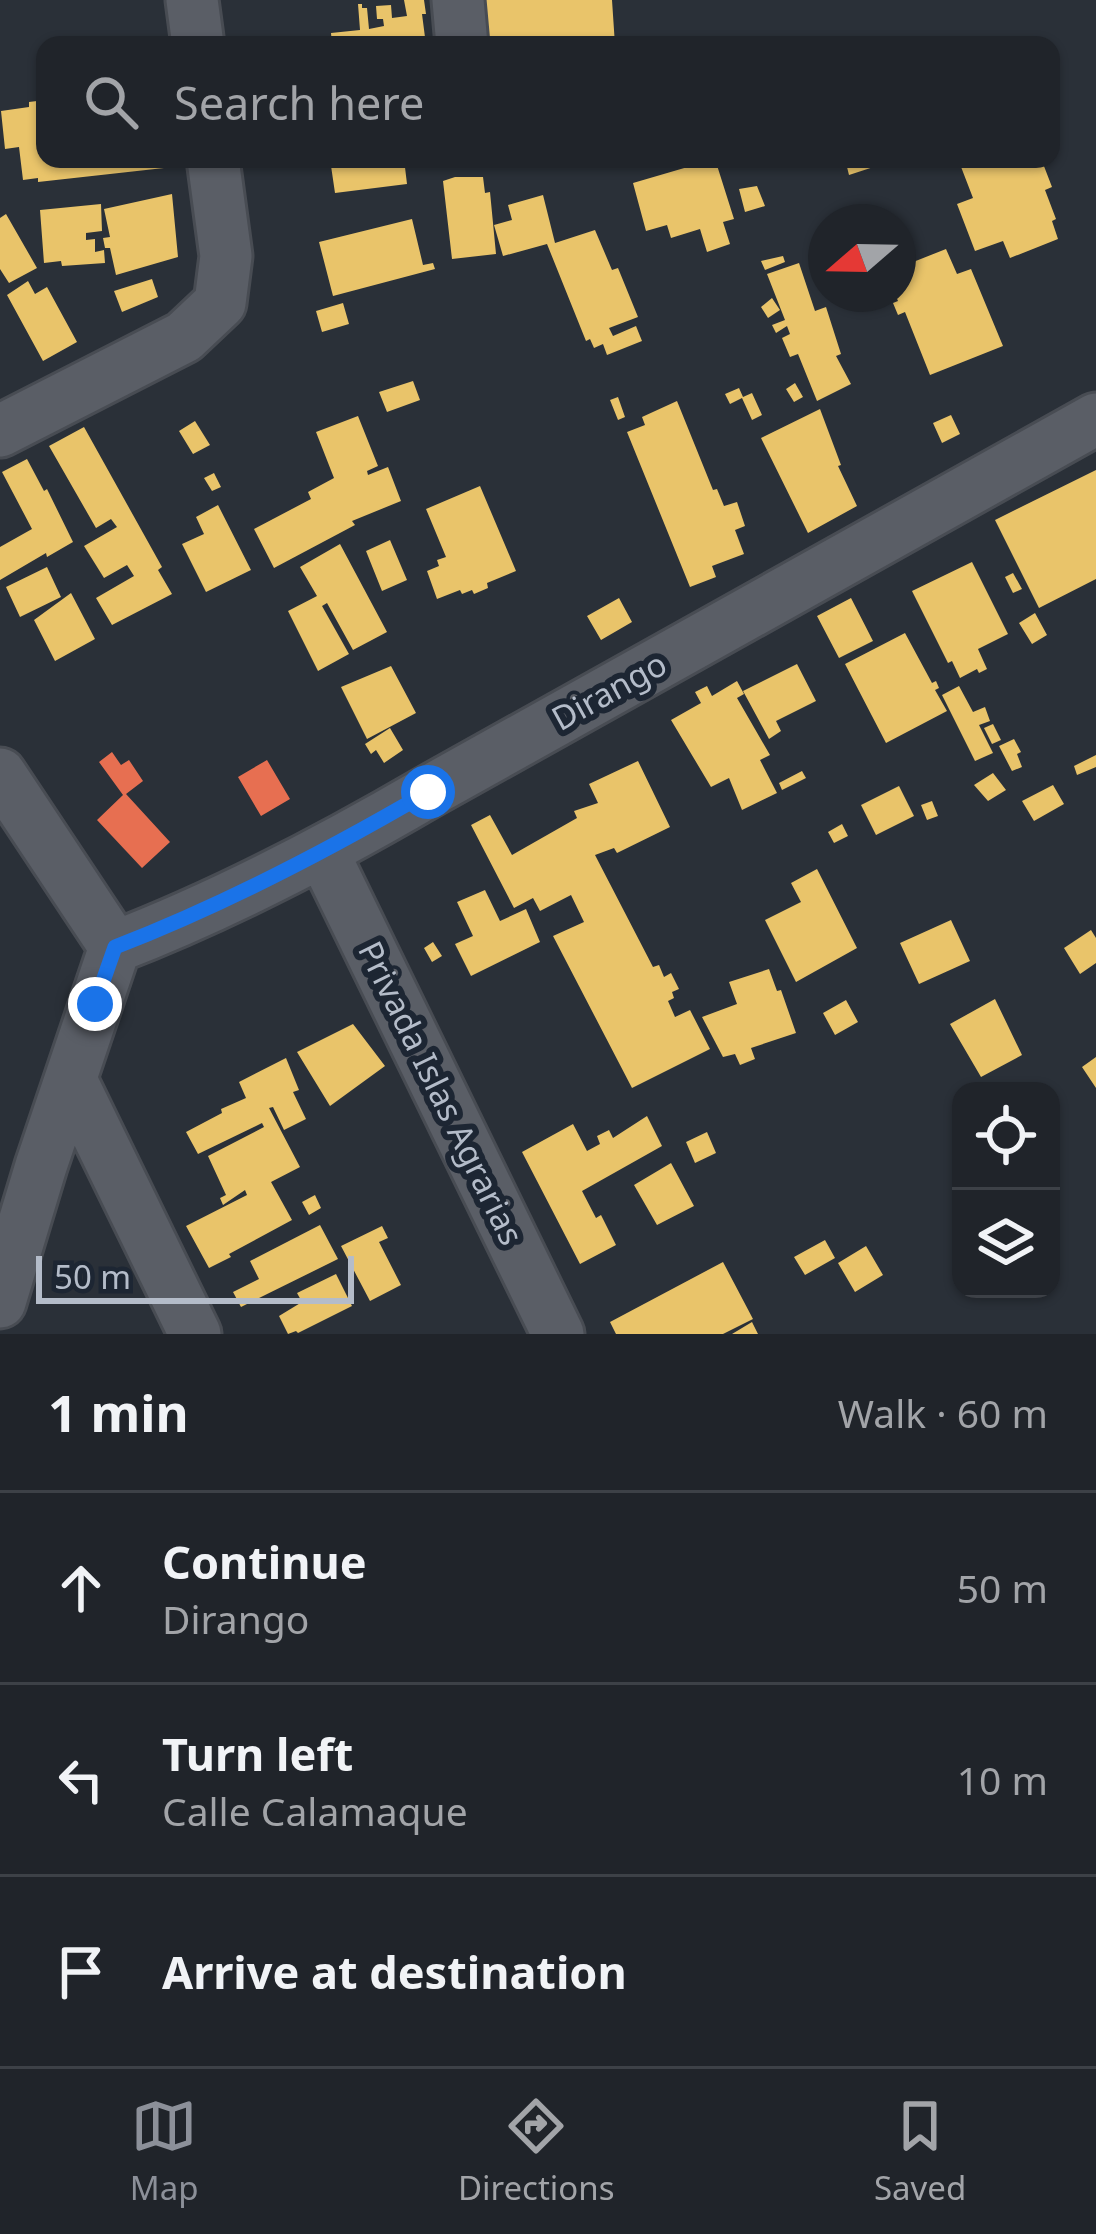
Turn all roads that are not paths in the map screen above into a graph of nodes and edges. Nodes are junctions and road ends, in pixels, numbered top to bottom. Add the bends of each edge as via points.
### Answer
1 (192, 0) edge
2 (458, 0) edge
3 (197, 36) edge
4 (461, 36) edge
5 (214, 168) edge
6 (1096, 419) edge
7 (0, 430) edge
8 (0, 774) edge
9 (323, 853) junction
10 (115, 947) junction
11 (70, 1080) junction
12 (0, 1302) edge
13 (196, 1334) edge
14 (559, 1334) edge

1 - 3 street
2 - 4 street
5 - 7 street via 226,256 220,304 184,337
6 - 9 street, Dirango
8 - 10 street
9 - 10 street, Dirango
9 - 14 street, Privada Islas Agrarias
10 - 11 street
11 - 12 street
11 - 13 street

